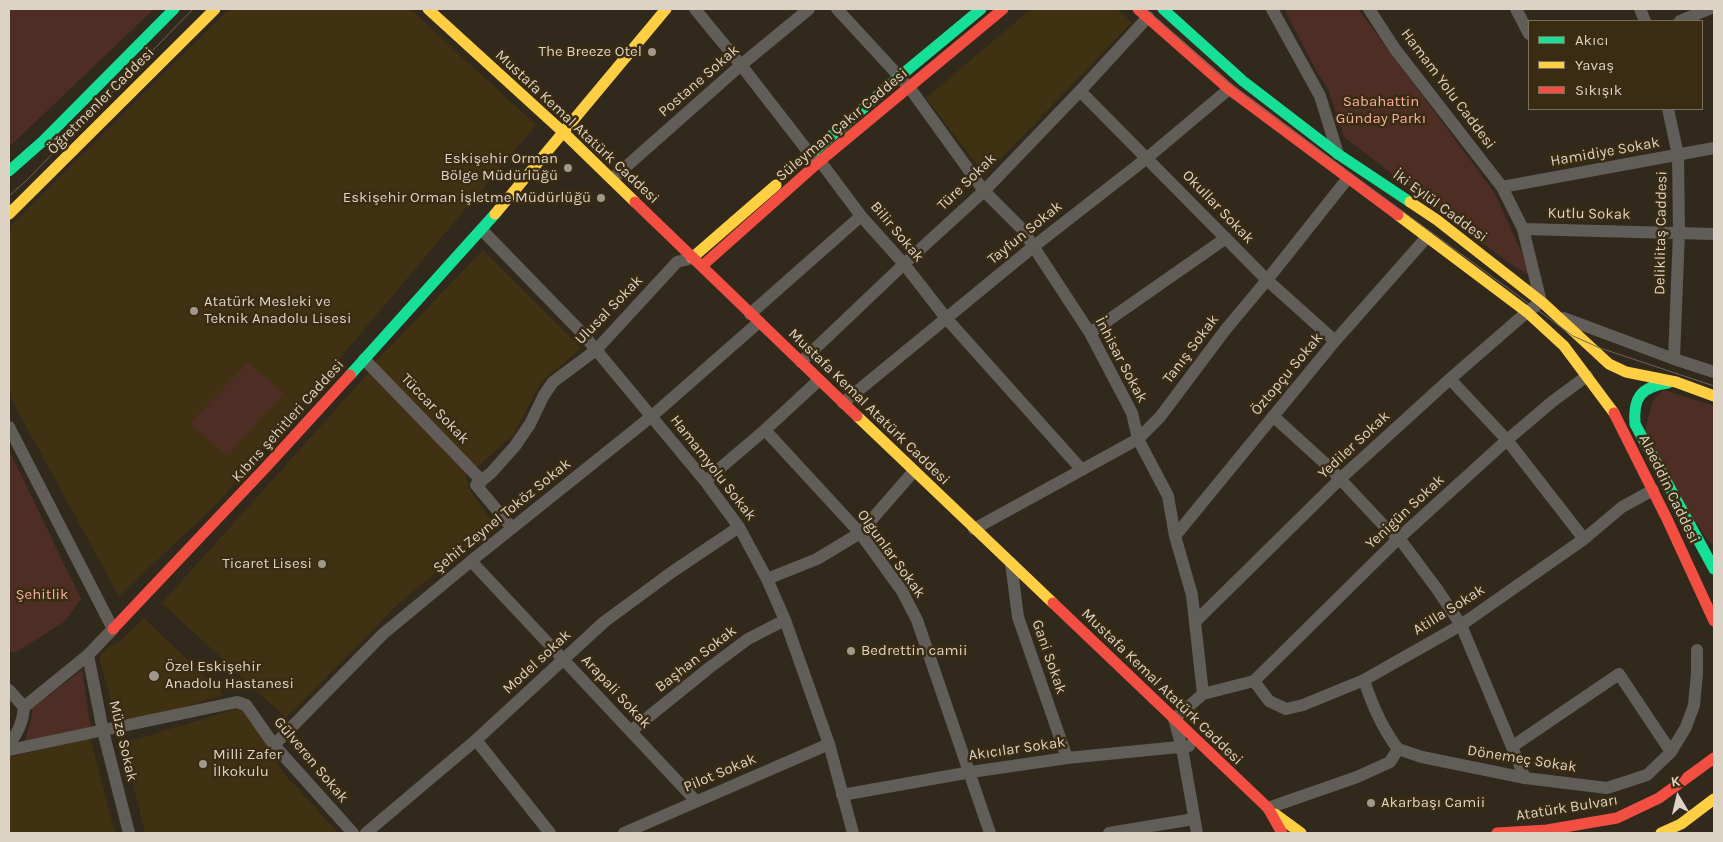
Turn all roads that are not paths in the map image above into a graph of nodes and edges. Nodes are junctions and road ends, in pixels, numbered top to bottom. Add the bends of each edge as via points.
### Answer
1 (174, 9) edge
2 (215, 9) edge
3 (428, 9) edge
4 (666, 9) edge
5 (695, 9) edge
6 (809, 9) edge
7 (837, 9) edge
8 (1003, 9) edge
9 (1163, 9) edge
10 (1272, 9) edge
11 (1369, 9) edge
12 (1516, 9) edge
13 (1710, 9) edge
14 (977, 10) edge
15 (1143, 13) edge
16 (1682, 20) edge
17 (1528, 32) edge
18 (741, 65) junction
19 (899, 77) junction
20 (909, 88) junction
21 (1229, 89) junction
22 (1080, 91) junction
23 (1668, 110) edge
24 (563, 132) junction
25 (1714, 148) edge
26 (1338, 154) junction
27 (1678, 155) junction
28 (1147, 158) junction
29 (811, 159) junction
30 (9, 171) edge
31 (1348, 178) junction
32 (612, 179) junction
33 (781, 180) dead end
34 (1502, 187) junction
35 (984, 191) junction
36 (9, 214) edge
37 (861, 216) junction
38 (1523, 229) junction
39 (482, 230) junction
40 (1679, 232) junction
41 (1714, 234) edge
42 (1427, 237) junction
43 (1226, 238) junction
44 (1033, 247) junction
45 (697, 262) junction
46 (904, 264) junction
47 (1267, 280) junction
48 (1541, 302) junction
49 (1527, 312) junction
50 (1556, 316) junction
51 (755, 318) junction
52 (946, 318) junction
53 (1090, 333) junction
54 (1335, 342) junction
55 (596, 350) junction
56 (364, 359) junction
57 (1674, 359) junction
58 (801, 362) junction
59 (1714, 372) edge
60 (1587, 376) junction
61 (1450, 379) junction
62 (819, 380) junction
63 (1676, 382) junction
64 (1714, 396) edge
65 (843, 403) junction
66 (652, 416) junction
67 (1273, 416) junction
68 (9, 428) edge
69 (765, 430) junction
70 (1138, 439) junction
71 (1507, 440) junction
72 (1082, 470) junction
73 (914, 471) junction
74 (1340, 479) junction
75 (482, 481) junction
76 (705, 481) junction
77 (1653, 490) junction
78 (739, 527) junction
79 (512, 528) junction
80 (974, 529) junction
81 (860, 533) junction
82 (1175, 536) junction
83 (1399, 538) junction
84 (1584, 540) junction
85 (471, 561) junction
86 (1011, 563) junction
87 (1714, 569) edge
88 (767, 579) junction
89 (785, 620) junction
90 (1714, 620) edge
91 (1196, 621) junction
92 (1461, 624) junction
93 (113, 629) junction
94 (1697, 650) dead end
95 (88, 655) junction
96 (563, 659) junction
97 (1364, 680) junction
98 (1254, 681) junction
99 (9, 690) edge
100 (1203, 694) junction
101 (24, 707) junction
102 (1174, 719) junction
103 (102, 731) junction
104 (631, 731) junction
105 (476, 740) junction
106 (1198, 743) junction
107 (829, 744) junction
108 (9, 745) edge
109 (274, 745) junction
110 (1513, 746) junction
111 (1182, 748) junction
112 (1398, 748) junction
113 (9, 750) edge
114 (1672, 752) junction
115 (1067, 758) junction
116 (1714, 758) edge
117 (971, 772) junction
118 (1525, 778) junction
119 (842, 795) junction
120 (1714, 799) edge
121 (696, 801) junction
122 (1268, 808) junction
123 (1194, 819) junction
124 (129, 833) edge
125 (353, 833) edge
126 (366, 833) edge
127 (550, 833) edge
128 (624, 833) edge
129 (853, 833) edge
130 (990, 833) edge
131 (1109, 833) edge
132 (1197, 833) edge
133 (1278, 833) edge
134 (1282, 833) edge
135 (1301, 833) edge
136 (1497, 833) edge
137 (1661, 833) edge

1 - 30 main road, Öğretmenler Caddesi
2 - 36 main road, Öğretmenler Caddesi
3 - 24 main road, Mustafa Kemal Atatürk Caddesi
4 - 24 main road
5 - 18 street, Bilir Sokak
6 - 18 street, Postane Sokak
7 - 19 street
8 - 20 main road, Süleyman Çakır Caddesi
9 - 26 main road, İki Eylül Caddesi via 1242,81
10 - 26 street via 1320,96
11 - 34 street, Hamam Yolu Caddesi via 1395,49
12 - 17 street
13 - 16 street
14 - 19 main road, Süleyman Çakır Caddesi
15 - 21 main road
15 - 22 street, Türe Sokak
18 - 29 street, Bilir Sokak
18 - 32 street, Postane Sokak
19 - 20 street, İnhisar Sokak
19 - 29 main road, Süleyman Çakır Caddesi
20 - 29 main road, Süleyman Çakır Caddesi
20 - 35 street, İnhisar Sokak
21 - 28 street, Tayfun Sokak
21 - 31 main road
22 - 28 street, Okullar Sokak
22 - 35 street, Türe Sokak
23 - 27 street, Deliklitaş Caddesi
24 - 32 main road, Mustafa Kemal Atatürk Caddesi
24 - 39 main road
25 - 27 street, Hamidiye Sokak
26 - 48 main road, İki Eylül Caddesi via 1437,220
27 - 34 street, Hamidiye Sokak
27 - 40 street, Deliklitaş Caddesi
28 - 43 street, Okullar Sokak
28 - 44 street, Tayfun Sokak
29 - 37 street, Bilir Sokak
29 - 45 main road, Süleyman Çakır Caddesi
31 - 42 main road
31 - 47 street, Tanış Sokak
32 - 45 main road, Mustafa Kemal Atatürk Caddesi
33 - 45 main road, Süleyman Çakır Caddesi
34 - 38 street, Hamam Yolu Caddesi
35 - 44 street, İnhisar Sokak via 1022,229
35 - 46 street, Türe Sokak
37 - 46 street, Bilir Sokak
37 - 51 street, Şehit Zeynel Toköz Sokak
38 - 40 street, Kutlu Sokak
38 - 48 street, Hamam Yolu Caddesi
39 - 55 street, Hamamyolu Sokak
39 - 56 main road, Kıbrıs şehitleri Caddesi
40 - 41 street, Kutlu Sokak
40 - 57 street, Deliklitaş Caddesi
42 - 49 main road
42 - 54 street, Öztopçu Sokak
43 - 47 street, Okullar Sokak
43 - 53 street
44 - 52 street, Tayfun Sokak
44 - 53 street, İnhisar Sokak
45 - 51 main road, Mustafa Kemal Atatürk Caddesi
45 - 55 street, Ulusal Sokak via 677,262
46 - 52 street, Bilir Sokak
46 - 58 street, Türe Sokak
47 - 54 street, Okullar Sokak
47 - 70 street, Tanış Sokak via 1226,328 1160,417
48 - 49 street, Yediler Sokak
48 - 50 main road, İki Eylül Caddesi
49 - 60 main road via 1564,346
49 - 61 street, Yediler Sokak
50 - 57 street
50 - 63 main road, İki Eylül Caddesi via 1609,364 1626,372
51 - 58 main road, Mustafa Kemal Atatürk Caddesi
51 - 66 street, Şehit Zeynel Toköz Sokak
52 - 65 street, Tayfun Sokak
52 - 72 street, Bilir Sokak
53 - 70 street, İnhisar Sokak via 1132,413
54 - 67 street, Öztopçu Sokak
55 - 66 street, Hamamyolu Sokak
55 - 75 street, Ulusal Sokak via 553,382 516,446
56 - 75 street, Tüccar Sokak
56 - 93 main road, Kıbrıs şehitleri Caddesi
57 - 59 street
58 - 62 main road, Mustafa Kemal Atatürk Caddesi
60 - 71 street, Yenigün Sokak
60 - 77 main road, Alaeddin Caddesi via 1613,411
61 - 71 street
61 - 74 street, Yediler Sokak
62 - 65 main road, Mustafa Kemal Atatürk Caddesi
62 - 69 street
63 - 64 main road, İki Eylül Caddesi
63 - 87 main road, Alaeddin Caddesi via 1646,388 1636,398 1635,424
65 - 73 main road, Mustafa Kemal Atatürk Caddesi
66 - 76 street, Hamamyolu Sokak
66 - 79 street, Şehit Zeynel Toköz Sokak
67 - 74 street
67 - 82 street, Öztopçu Sokak
68 - 93 street
69 - 76 street
69 - 81 street, Olgunlar Sokak
70 - 72 street, Tanış Sokak
70 - 82 street, İnhisar Sokak via 1168,496
71 - 83 street, Yenigün Sokak
71 - 84 street
72 - 80 street, Tanış Sokak
73 - 80 main road, Mustafa Kemal Atatürk Caddesi
73 - 81 street
74 - 83 street
74 - 91 street, Yediler Sokak
75 - 79 street via 476,485
76 - 78 street, Hamamyolu Sokak
77 - 84 street, Atilla Sokak via 1622,507
77 - 90 main road, Alaeddin Caddesi
78 - 88 street, Hamamyolu Sokak
78 - 96 street, Model sokak via 604,622
79 - 85 street, Şehit Zeynel Toköz Sokak
80 - 86 main road, Mustafa Kemal Atatürk Caddesi
81 - 88 street via 817,559
81 - 117 street, Olgunlar Sokak via 902,591 918,620
82 - 91 street, İnhisar Sokak
83 - 92 street
83 - 98 street, Yenigün Sokak
84 - 92 street, Atilla Sokak
85 - 96 street, Arapali Sokak
85 - 109 street, Şehit Zeynel Toköz Sokak via 383,634
86 - 102 main road, Mustafa Kemal Atatürk Caddesi
86 - 115 street, Gani Sokak via 1018,617
88 - 89 street, Hamamyolu Sokak
89 - 104 street, Başhan Sokak via 748,639
89 - 107 street, Hamamyolu Sokak
91 - 100 street, İnhisar Sokak
92 - 97 street, Atilla Sokak
92 - 110 street
93 - 95 street
94 - 114 street, Dönemeç Sokak via 1694,705
95 - 101 street
95 - 103 street, Müze Sokak
96 - 104 street, Arapali Sokak
96 - 105 street, Model sokak
97 - 98 street, Atilla Sokak via 1286,709 1269,701
97 - 112 street via 1372,706
98 - 100 street
99 - 101 street
100 - 102 street
101 - 108 street via 18,731
102 - 106 main road, Mustafa Kemal Atatürk Caddesi
102 - 111 street
103 - 109 street, Gülveren Sokak via 237,702 246,705
103 - 113 street
103 - 124 street, Müze Sokak
104 - 121 street, Arapali Sokak
105 - 126 street, Model sokak
105 - 127 street
106 - 111 street, Akıcılar Sokak
106 - 122 main road, Mustafa Kemal Atatürk Caddesi
107 - 119 street, Hamamyolu Sokak
107 - 121 street, Pilot Sokak
109 - 125 street, Gülveren Sokak
110 - 114 street via 1619,674
110 - 118 street
111 - 115 street, Akıcılar Sokak
111 - 123 street
112 - 118 street, Dönemeç Sokak via 1422,757
112 - 122 street via 1390,762 1382,766
114 - 118 street, Dönemeç Sokak via 1646,775 1607,788
115 - 117 street, Akıcılar Sokak
116 - 136 main road, Atatürk Bulvarı via 1659,798 1616,818 1547,830
117 - 119 street, Akıcılar Sokak
117 - 130 street, Olgunlar Sokak
119 - 129 street, Hamamyolu Sokak
120 - 137 main road via 1681,824
121 - 128 street, Pilot Sokak
122 - 133 main road
122 - 134 main road, Mustafa Kemal Atatürk Caddesi
122 - 135 main road
123 - 131 street
123 - 132 street

